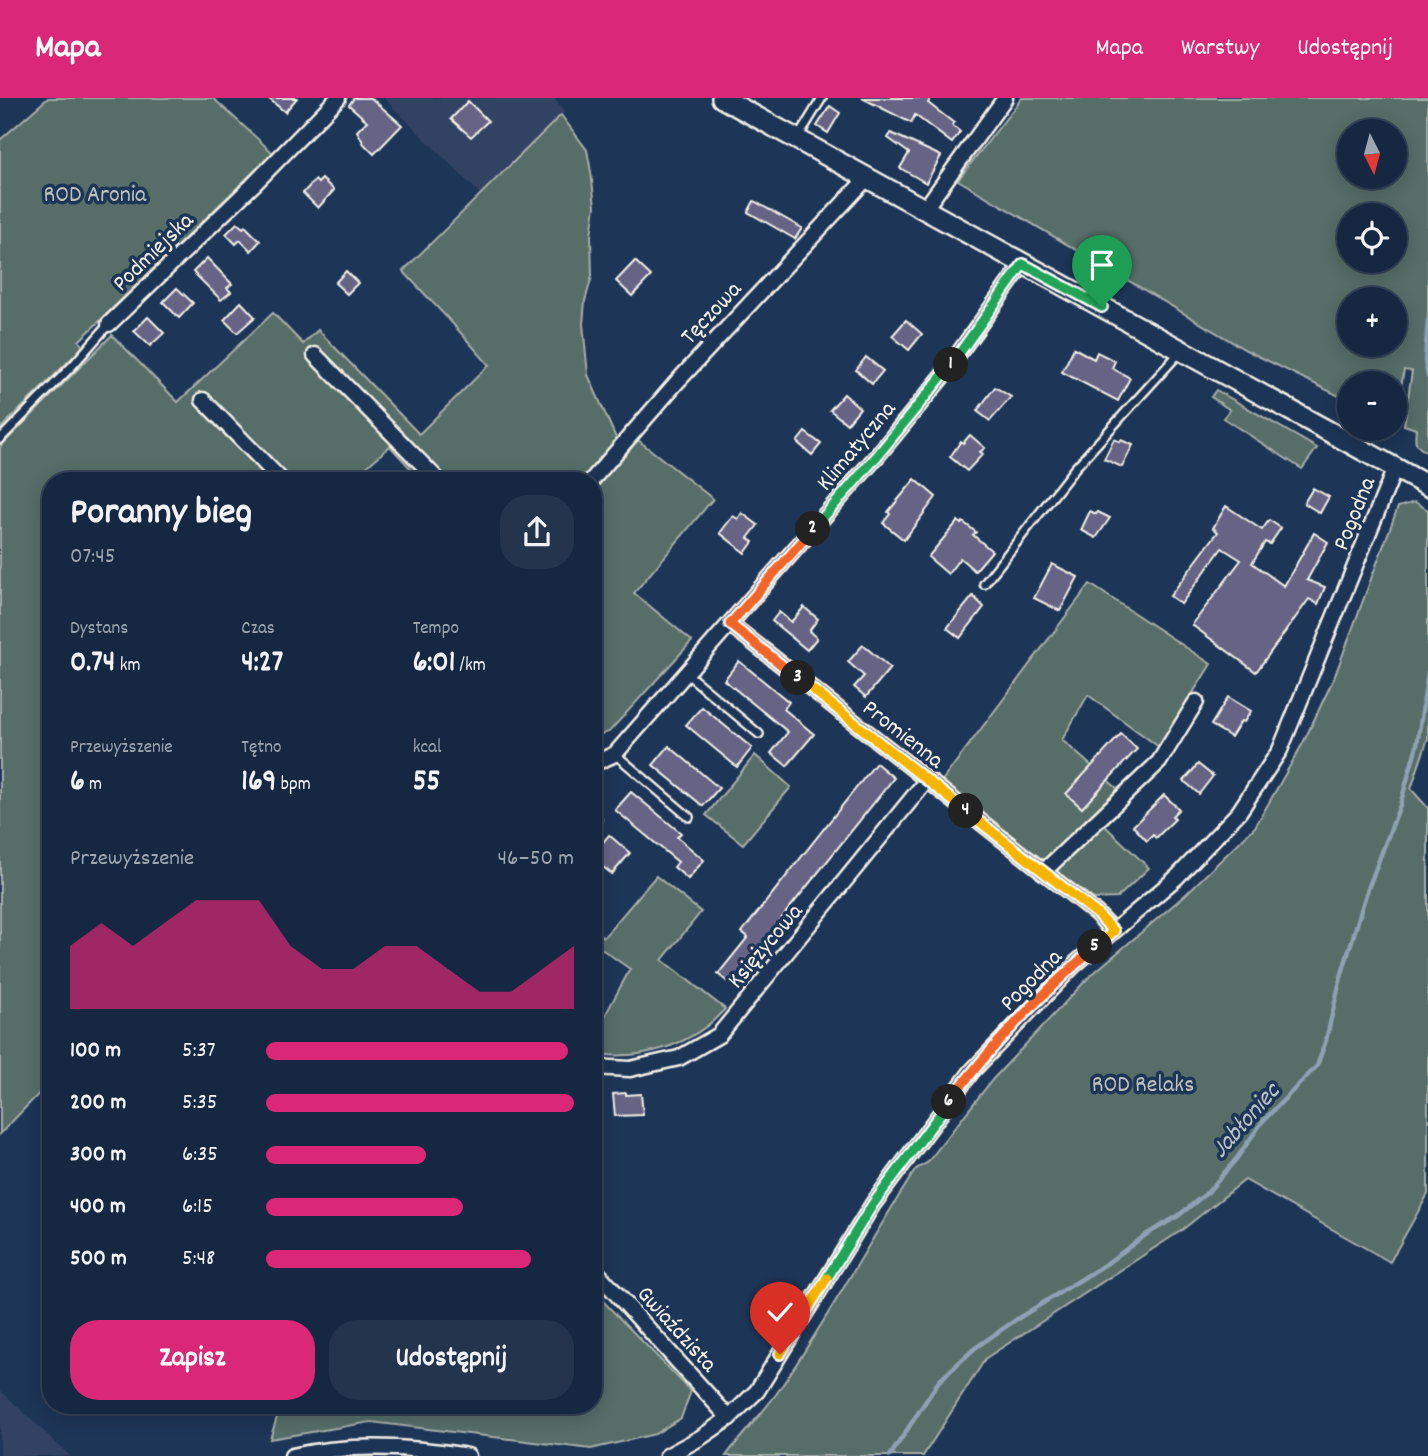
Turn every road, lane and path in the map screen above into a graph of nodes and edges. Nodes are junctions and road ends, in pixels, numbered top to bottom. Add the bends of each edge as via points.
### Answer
1 (338, 98) edge
2 (722, 98) edge
3 (822, 98) edge
4 (1005, 98) edge
5 (796, 139) junction
6 (864, 182) junction
7 (924, 209) junction
8 (1023, 264) junction
9 (109, 324) joint
10 (1181, 350) junction
11 (315, 355) dead end
12 (203, 400) dead end
13 (0, 439) edge
14 (1395, 468) junction
15 (273, 472) edge
16 (430, 472) edge
17 (599, 472) edge
18 (1428, 486) edge
19 (984, 584) dead end
20 (730, 624) junction
21 (686, 673) junction
22 (1196, 702) dead end
23 (760, 734) dead end
24 (615, 754) junction
25 (602, 760) edge
26 (927, 780) junction
27 (689, 817) dead end
28 (1043, 872) junction
29 (1114, 931) junction
30 (602, 1067) edge
31 (602, 1278) edge
32 (729, 1418) junction
33 (292, 1456) edge
34 (468, 1456) edge
35 (667, 1456) edge

1 - 9 street, Podmiejska
2 - 5 street
3 - 5 lane
4 - 7 street
5 - 6 street
6 - 7 street
6 - 17 street, Tęczowa
7 - 8 street
8 - 10 street
8 - 20 street, Klimatyczna via 933,388
9 - 13 lane, Podmiejska
10 - 14 street
10 - 19 lane via 1075,468
11 - 16 street
12 - 15 street
14 - 18 street
14 - 29 street, Pogodna via 1280,751 1239,812 1177,877
20 - 21 street, Klimatyczna
20 - 26 street, Promienna
21 - 23 lane
21 - 24 street, Klimatyczna
22 - 28 street via 1159,762
24 - 25 street, Klimatyczna
24 - 27 lane
26 - 28 street, Promienna
26 - 30 street, Księżycowa via 719,1035 679,1058 630,1069
28 - 29 street, Promienna
29 - 32 street, Pogodna via 1074,965 972,1071 873,1204 757,1391
31 - 32 street, Gwiaździsta
32 - 35 street, Pogodna
33 - 34 street via 346,1447 383,1447

